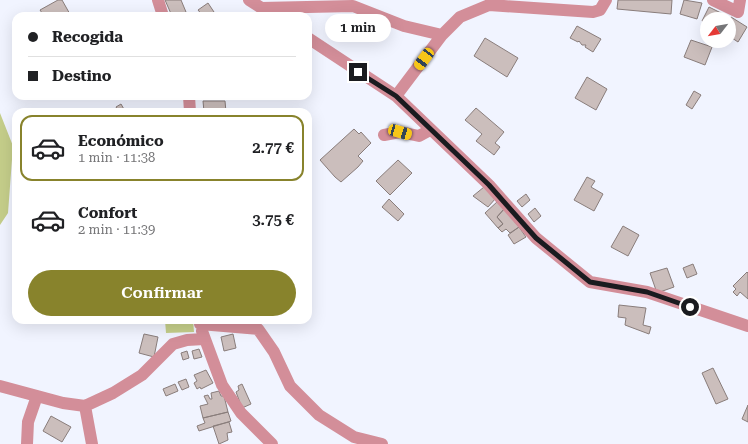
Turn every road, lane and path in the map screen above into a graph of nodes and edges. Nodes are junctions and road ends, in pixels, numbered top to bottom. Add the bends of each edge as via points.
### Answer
1 (158, 0) edge
2 (249, 0) edge
3 (274, 0) edge
4 (606, 0) edge
5 (713, 0) edge
6 (261, 8) junction
7 (742, 9) edge
8 (162, 12) edge
9 (268, 12) edge
10 (442, 35) junction
11 (312, 41) edge
12 (396, 96) junction
13 (430, 130) junction
14 (384, 135) dead end
15 (200, 324) edge
16 (219, 324) edge
17 (748, 326) edge
18 (204, 339) junction
19 (0, 386) edge
20 (37, 396) junction
21 (85, 406) junction
22 (27, 444) edge
23 (92, 444) edge
24 (272, 444) edge
25 (382, 444) edge

1 - 8 street
2 - 6 street
3 - 6 street
4 - 10 street via 600,10 593,12 489,5 460,17
5 - 7 street
6 - 9 street
6 - 10 street via 353,6 404,26
10 - 12 street
11 - 12 street
12 - 13 street
13 - 14 street via 419,136 400,132
13 - 17 street via 489,185 536,238 590,282 647,292
15 - 18 street
16 - 25 street via 258,328 274,352 290,386 318,415 354,437
18 - 21 street via 173,344 142,375
18 - 24 street via 222,385 240,413
19 - 20 street
20 - 21 street
20 - 22 street via 28,422
21 - 23 street

